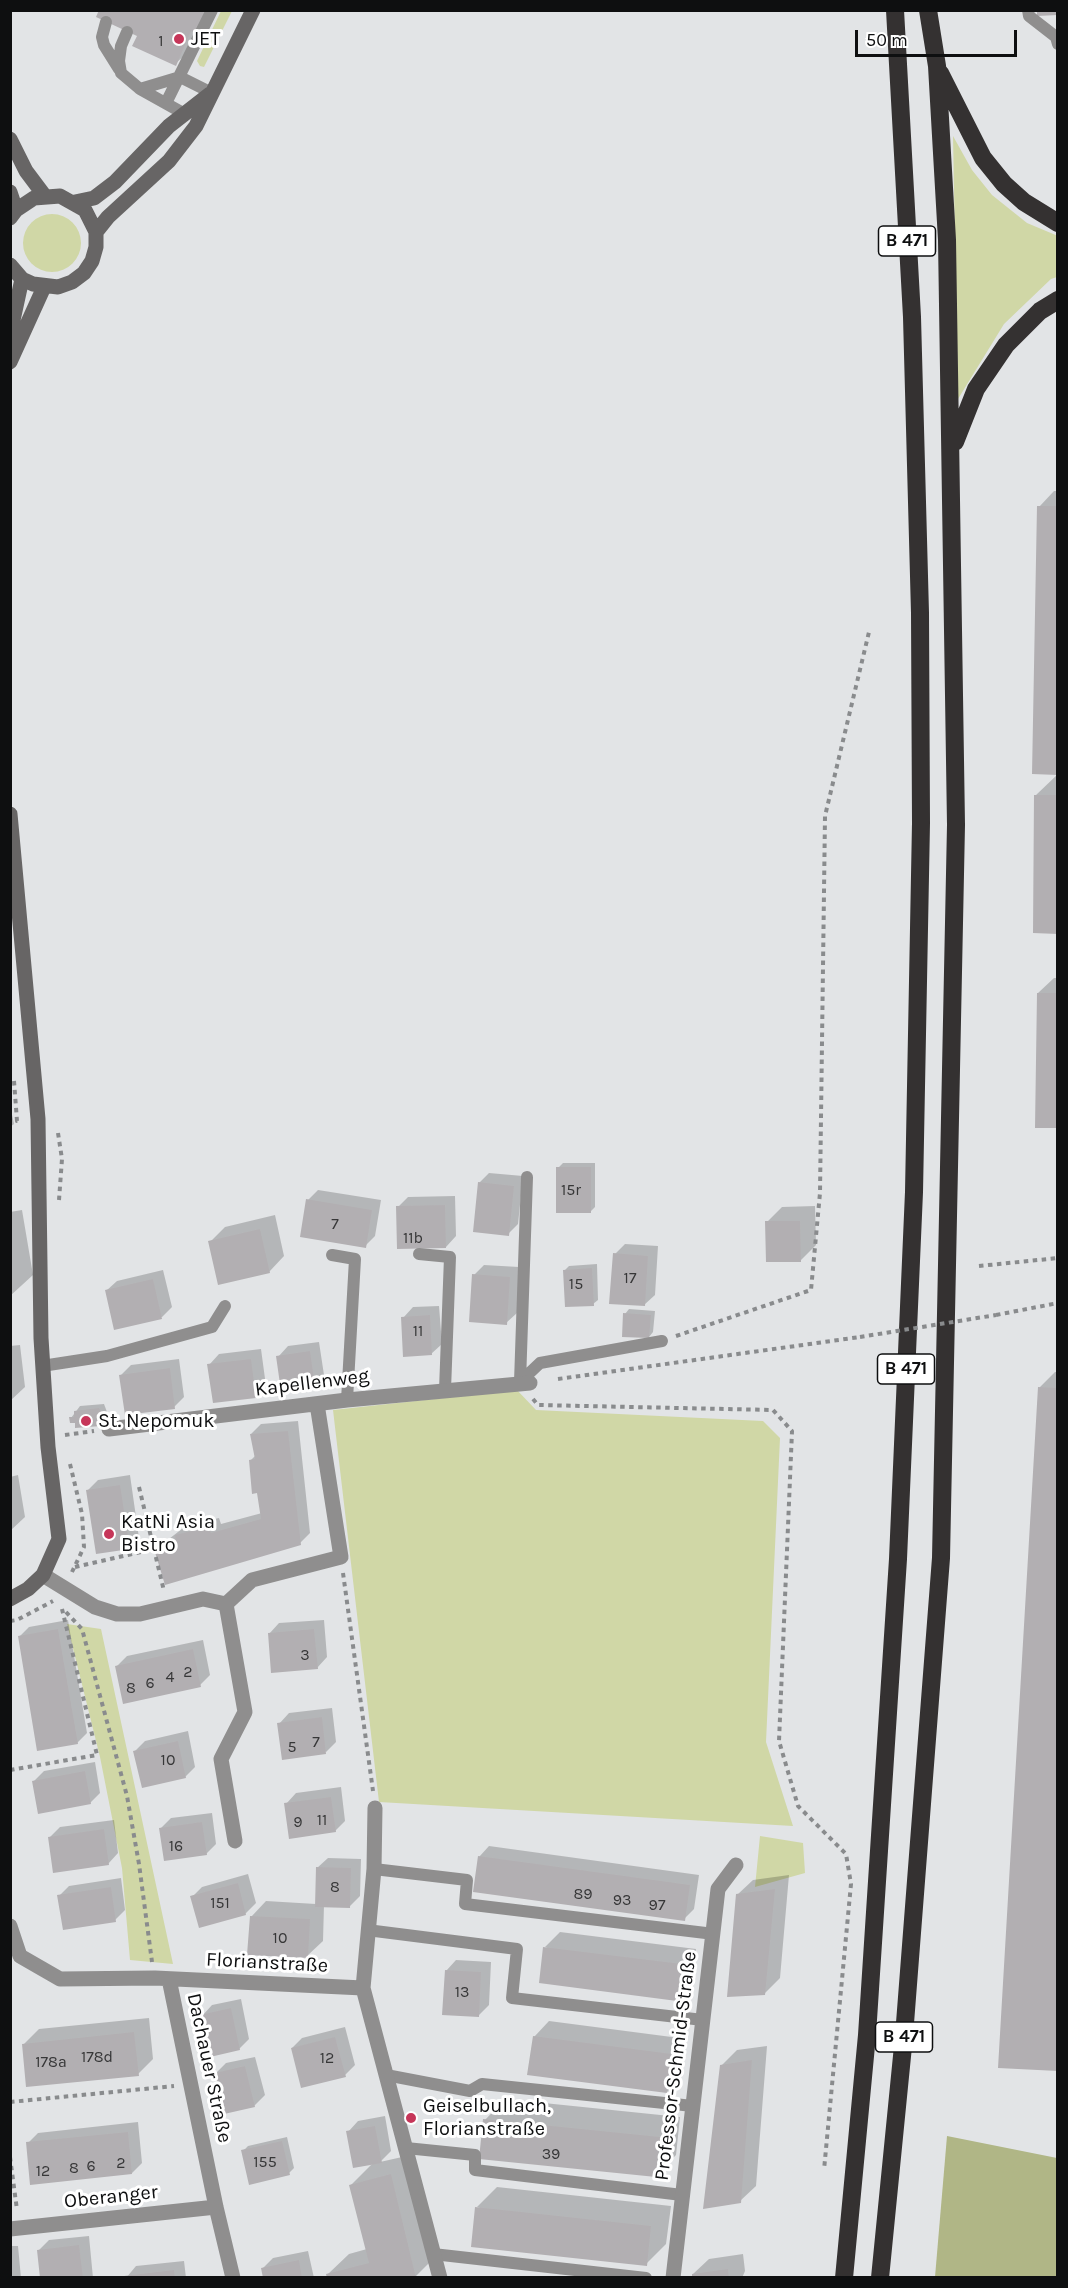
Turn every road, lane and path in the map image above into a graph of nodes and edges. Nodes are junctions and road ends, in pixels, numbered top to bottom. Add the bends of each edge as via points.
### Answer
1 (212, 10) edge
2 (253, 10) edge
3 (928, 10) edge
4 (1028, 10) edge
5 (893, 15) edge
6 (1045, 16) dead end
7 (106, 22) dead end
8 (127, 32) dead end
9 (1057, 38) edge
10 (937, 66) junction
11 (122, 73) junction
12 (180, 77) junction
13 (140, 89) junction
14 (212, 93) junction
15 (166, 103) junction
16 (183, 113) junction
17 (10, 139) edge
18 (10, 192) edge
19 (44, 195) junction
20 (75, 202) junction
21 (13, 214) edge
22 (1058, 222) edge
23 (96, 232) junction
24 (10, 265) edge
25 (22, 279) junction
26 (44, 287) junction
27 (1058, 300) edge
28 (10, 334) edge
29 (10, 362) edge
30 (952, 450) junction
31 (869, 632) dead end
32 (10, 814) edge
33 (527, 1177) dead end
34 (419, 1254) dead end
35 (332, 1255) dead end
36 (1058, 1258) edge
37 (979, 1266) dead end
38 (1058, 1303) edge
39 (225, 1306) dead end
40 (662, 1341) joint
41 (42, 1366) junction
42 (525, 1383) junction
43 (446, 1390) junction
44 (347, 1400) junction
45 (317, 1404) junction
46 (109, 1429) joint
47 (66, 1446) dead end
48 (69, 1456) dead end
49 (139, 1487) dead end
50 (154, 1549) junction
51 (341, 1557) junction
52 (74, 1567) junction
53 (43, 1575) junction
54 (58, 1594) junction
55 (10, 1599) edge
56 (226, 1604) junction
57 (168, 1607) junction
58 (62, 1609) junction
59 (10, 1621) edge
60 (10, 1770) edge
61 (375, 1808) joint
62 (235, 1841) dead end
63 (736, 1865) dead end
64 (374, 1869) junction
65 (10, 1926) edge
66 (367, 1930) junction
67 (714, 1934) junction
68 (162, 1978) junction
69 (363, 1988) junction
70 (703, 2020) junction
71 (386, 2075) junction
72 (191, 2085) junction
73 (10, 2102) edge
74 (693, 2106) junction
75 (406, 2148) junction
76 (10, 2157) edge
77 (824, 2170) dead end
78 (682, 2195) junction
79 (216, 2207) junction
80 (15, 2228) edge
81 (433, 2254) junction
82 (233, 2277) edge
83 (440, 2277) edge
84 (646, 2277) edge
85 (673, 2277) edge
86 (844, 2277) edge
87 (880, 2277) edge

1 - 12 lane
2 - 14 street
3 - 10 highway, B 471
4 - 9 lane via 1029,16
5 - 86 highway, B 471 via 912,317 920,602 921,823 914,1180 897,1583 867,2035
6 - 9 lane
7 - 11 lane via 104,45
8 - 11 lane via 119,61
10 - 22 highway via 983,158 1024,202
10 - 30 highway, B 471 via 947,240
11 - 13 lane
12 - 13 lane
12 - 14 lane
12 - 15 lane
13 - 15 lane
14 - 16 street
14 - 23 street via 196,126 169,161
15 - 16 lane
16 - 20 street via 115,182 94,198
17 - 19 street
18 - 21 street
19 - 20 street
19 - 21 street via 24,203
20 - 23 street via 85,210
23 - 26 street via 92,261 84,273 58,287
24 - 25 street
25 - 26 street
25 - 28 street
26 - 29 street
27 - 30 highway via 1040,311 1006,345 976,389
30 - 87 highway, B 471 via 956,825 941,1558 904,2037
31 - 40 path via 825,816 820,1193 811,1290
32 - 41 street via 38,1119
33 - 42 lane
34 - 43 lane via 450,1257
35 - 44 lane via 355,1259
36 - 37 path
38 - 42 path, bridge via 860,1337
39 - 41 lane via 212,1327 107,1356
40 - 42 lane via 540,1363
41 - 53 street via 59,1539
42 - 43 street, Kapellenweg
42 - 77 path via 537,1405 773,1410 792,1431 778,1741 798,1806 846,1854 851,1884
43 - 44 street, Kapellenweg
44 - 45 street, Kapellenweg
45 - 46 street, Kapellenweg
45 - 51 street
46 - 47 path via 64,1436
48 - 52 path via 82,1514 84,1547
49 - 50 path
50 - 52 path
50 - 57 path
51 - 56 street via 252,1580
51 - 61 path
52 - 54 path
53 - 54 street
53 - 55 street
54 - 57 street via 117,1614 140,1614
54 - 58 path
54 - 59 path
56 - 57 street via 203,1599
56 - 62 street via 245,1712 221,1759
58 - 60 path via 97,1755
58 - 68 path via 82,1629 127,1796
61 - 64 street
63 - 67 street, Professor-Schmid-Straße via 718,1889
64 - 66 street
64 - 67 lane via 467,1880 465,1904
65 - 68 street via 20,1956 60,1979
66 - 69 street
66 - 70 lane via 516,1949 512,1998
67 - 70 street, Professor-Schmid-Straße
68 - 69 street, Florianstraße
68 - 72 street, Dachauer Straße
69 - 71 street
70 - 74 street, Professor-Schmid-Straße
71 - 74 lane via 470,2091 482,2084
71 - 75 street
72 - 73 path
72 - 79 street, Dachauer Straße
74 - 78 street, Professor-Schmid-Straße
75 - 78 lane via 475,2155 475,2170
75 - 81 street
76 - 80 path
78 - 85 street, Professor-Schmid-Straße
79 - 80 street, Oberanger
79 - 82 street, Dachauer Straße
81 - 83 street
81 - 84 lane

